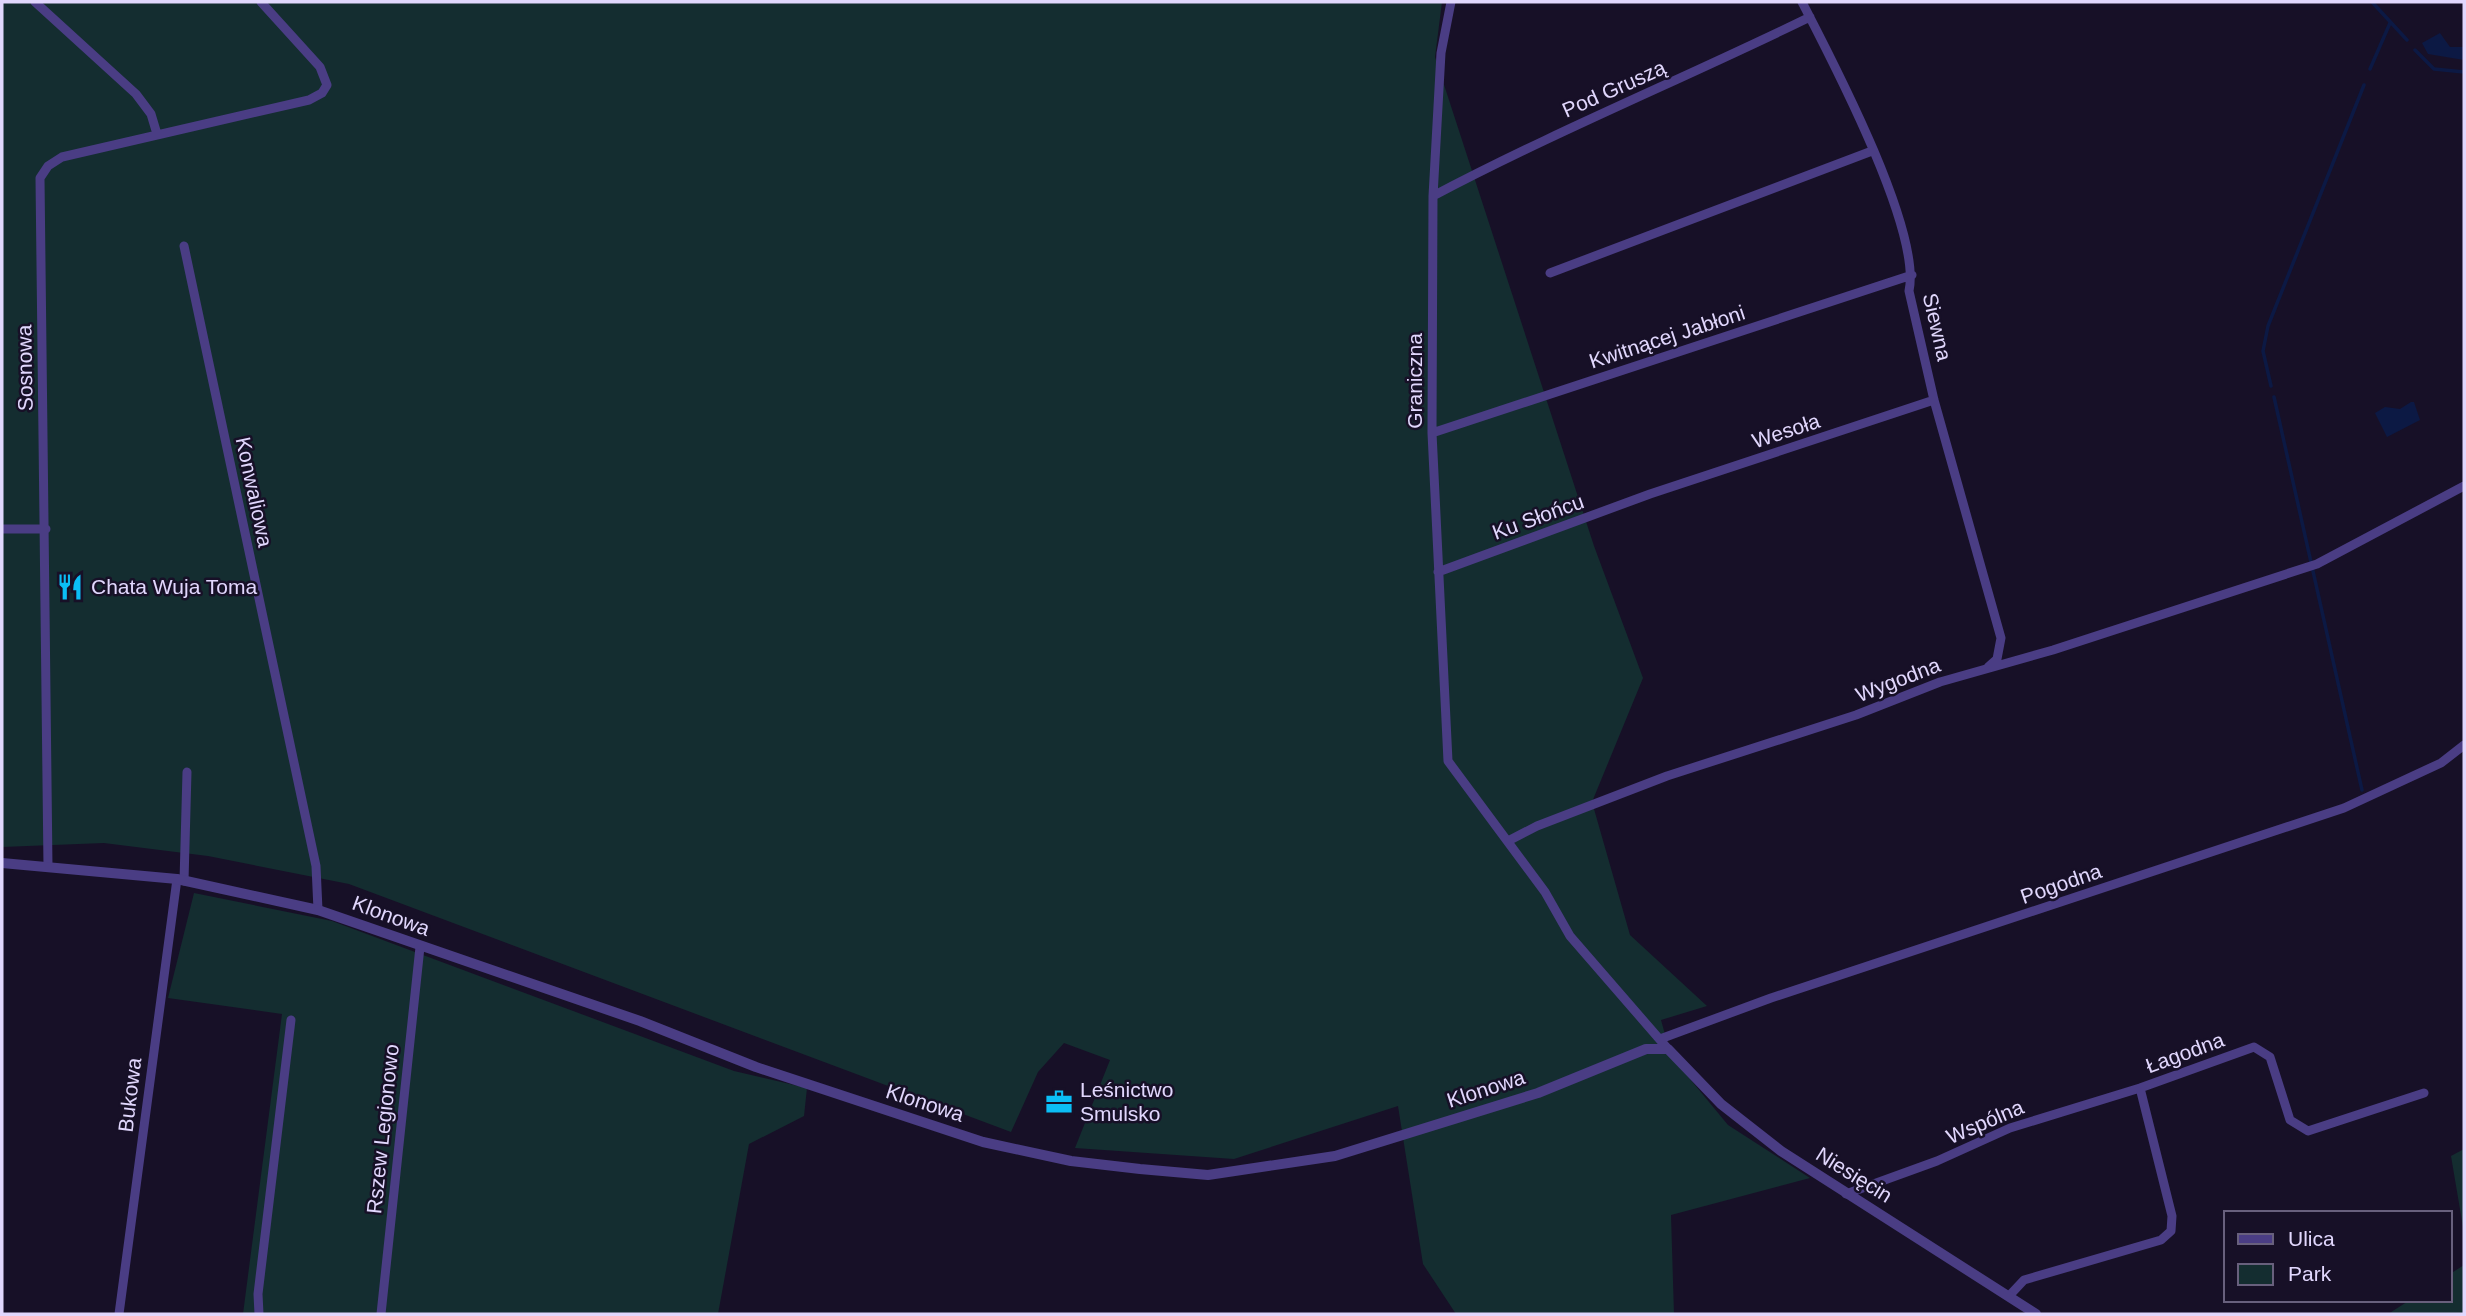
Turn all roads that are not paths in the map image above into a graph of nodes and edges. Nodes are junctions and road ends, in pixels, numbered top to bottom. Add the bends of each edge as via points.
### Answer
1 (35, 2) edge
2 (261, 2) edge
3 (1451, 2) edge
4 (1802, 2) edge
5 (1810, 17) junction
6 (157, 134) junction
7 (1872, 151) junction
8 (1433, 196) junction
9 (184, 246) dead end
10 (1550, 273) dead end
11 (1912, 275) junction
12 (1934, 400) junction
13 (1432, 433) junction
14 (2464, 486) edge
15 (1650, 494) joint
16 (46, 529) junction
17 (2, 530) edge
18 (1438, 572) junction
19 (1987, 668) junction
20 (2464, 745) edge
21 (187, 772) dead end
22 (1508, 841) junction
23 (2, 863) edge
24 (48, 867) junction
25 (180, 880) junction
26 (318, 910) junction
27 (419, 947) junction
28 (291, 1020) dead end
29 (1660, 1039) junction
30 (1668, 1049) junction
31 (2140, 1088) junction
32 (2424, 1093) dead end
33 (1846, 1194) junction
34 (2009, 1296) junction
35 (119, 1314) edge
36 (259, 1314) edge
37 (381, 1314) edge
38 (2036, 1314) edge

1 - 6 street via 136,94 151,114
2 - 6 street, Sosnowa via 320,67 327,85 322,93 309,100
3 - 8 street, Graniczna via 1441,53
4 - 5 street, Siewna
5 - 7 street, Siewna
5 - 8 street, Pod Gruszą via 1530,145
6 - 16 street, Sosnowa via 62,157 40,178
7 - 10 street
7 - 11 street, Siewna via 1903,230
8 - 13 street, Graniczna
9 - 26 street, Konwaliowa via 316,866
11 - 12 street, Siewna via 1909,291
11 - 13 street, Kwitnącej Jabłoni
12 - 15 street, Wesoła
12 - 19 street, Siewna via 2001,638 1997,659
13 - 18 street, Graniczna
14 - 19 street, Wygodna via 2312,565
15 - 18 street, Ku Słońcu
16 - 17 street
16 - 24 street, Sosnowa
18 - 22 street, Graniczna via 1448,761
19 - 22 street, Wygodna via 1667,776
20 - 29 street, Pogodna via 2441,763 2344,807
21 - 25 street
22 - 29 street via 1570,936
23 - 24 street, Klonowa
24 - 25 street, Klonowa
25 - 26 street, Klonowa
25 - 35 street, Bukowa
26 - 27 street, Klonowa
27 - 30 street, Klonowa via 983,1142 1071,1161 1174,1173 1228,1174 1370,1147 1538,1093 1646,1049
27 - 37 street, Rszew Legionowo
28 - 36 street
29 - 30 street
30 - 33 street, Niesięcin via 1742,1121
31 - 32 street, Łagodna via 2254,1047 2270,1057 2290,1120 2308,1130
31 - 33 street, Wspólna via 2010,1128
31 - 34 street, Łagodna via 2172,1216 2171,1231 2161,1240 2024,1280
33 - 34 street, Niesięcin
34 - 38 street, Niesięcin

